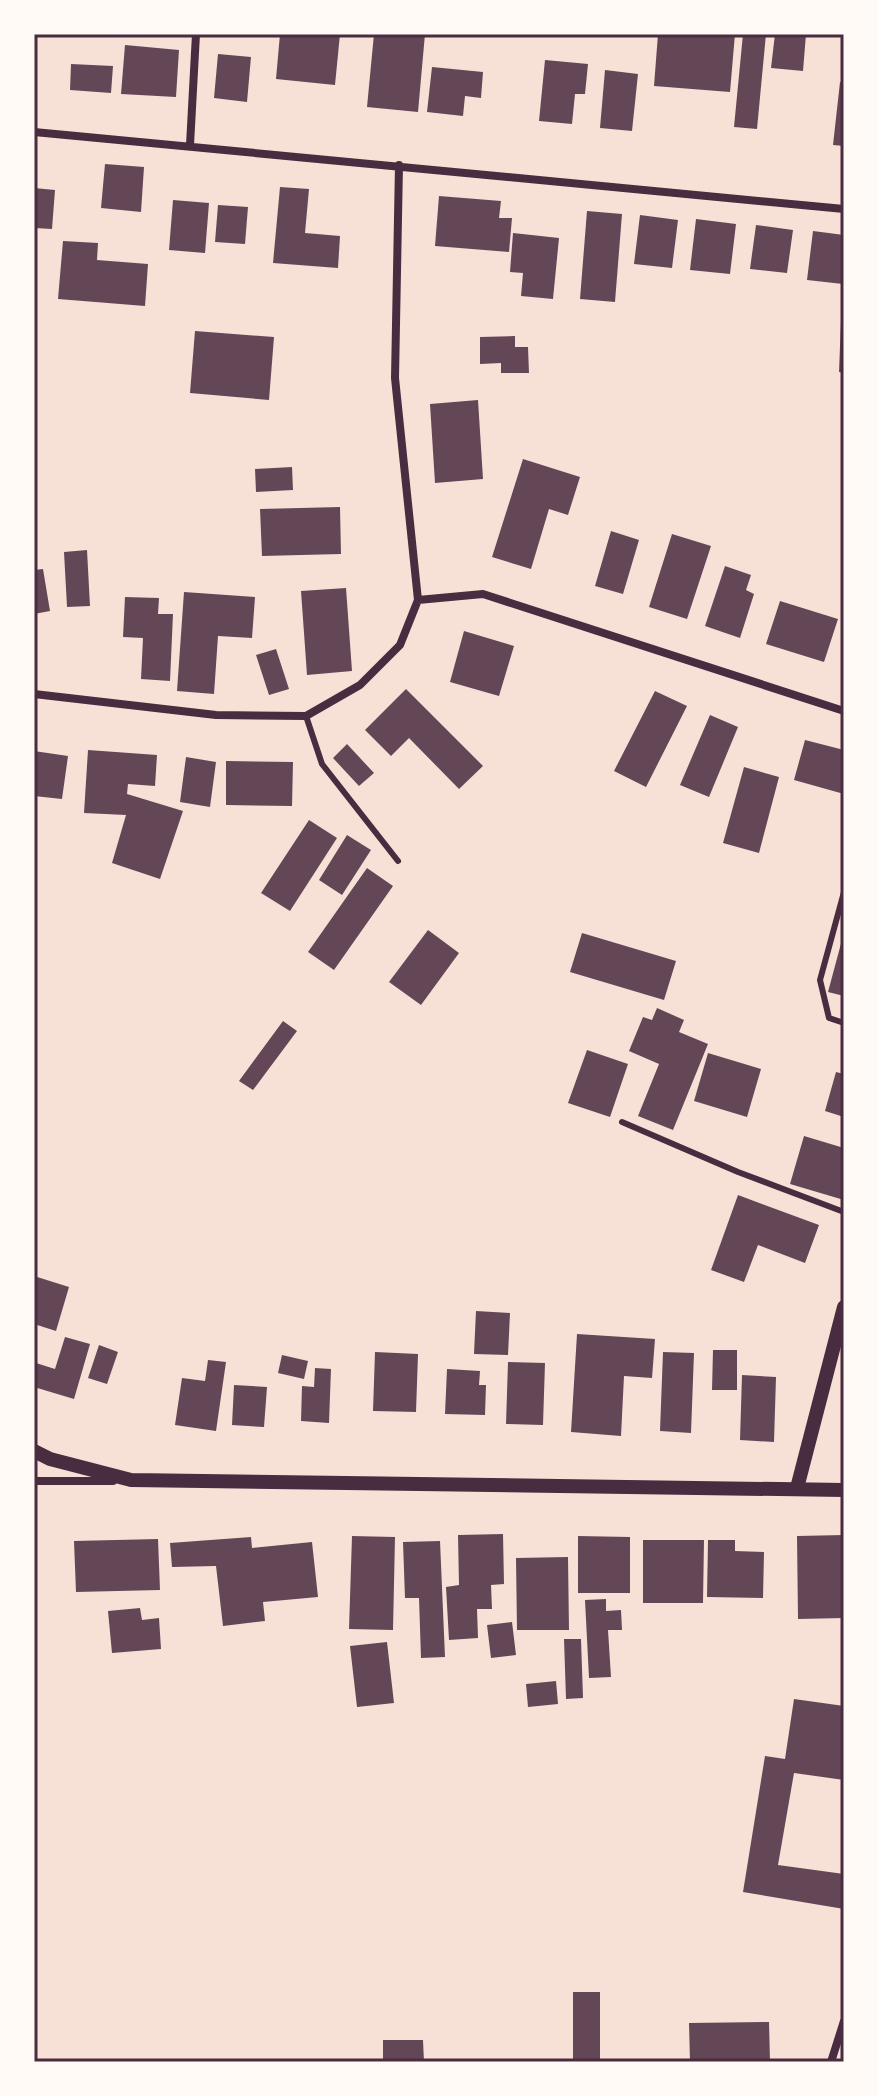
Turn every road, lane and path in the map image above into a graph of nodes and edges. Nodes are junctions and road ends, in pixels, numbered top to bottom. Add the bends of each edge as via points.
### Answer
1 (196, 34) edge
2 (34, 132) edge
3 (190, 145) junction
4 (399, 165) junction
5 (844, 209) edge
6 (418, 600) junction
7 (34, 694) edge
8 (844, 711) edge
9 (306, 716) junction
10 (398, 861) dead end
11 (844, 892) edge
12 (844, 1023) edge
13 (622, 1122) dead end
14 (844, 1212) edge
15 (844, 1307) edge
16 (34, 1451) edge
17 (131, 1480) junction
18 (34, 1481) edge
19 (797, 1488) junction
20 (844, 1490) edge
21 (844, 2021) edge
22 (831, 2062) edge

1 - 3 street
2 - 3 street
3 - 4 street
4 - 5 street
4 - 6 street via 395,378
6 - 8 street via 483,594
6 - 9 street via 400,645 360,685
7 - 9 street via 216,715
9 - 10 lane via 322,764
11 - 12 lane via 820,980 829,1018
13 - 14 lane
15 - 19 street
16 - 17 street
17 - 18 street
17 - 19 street
19 - 20 street
21 - 22 street

